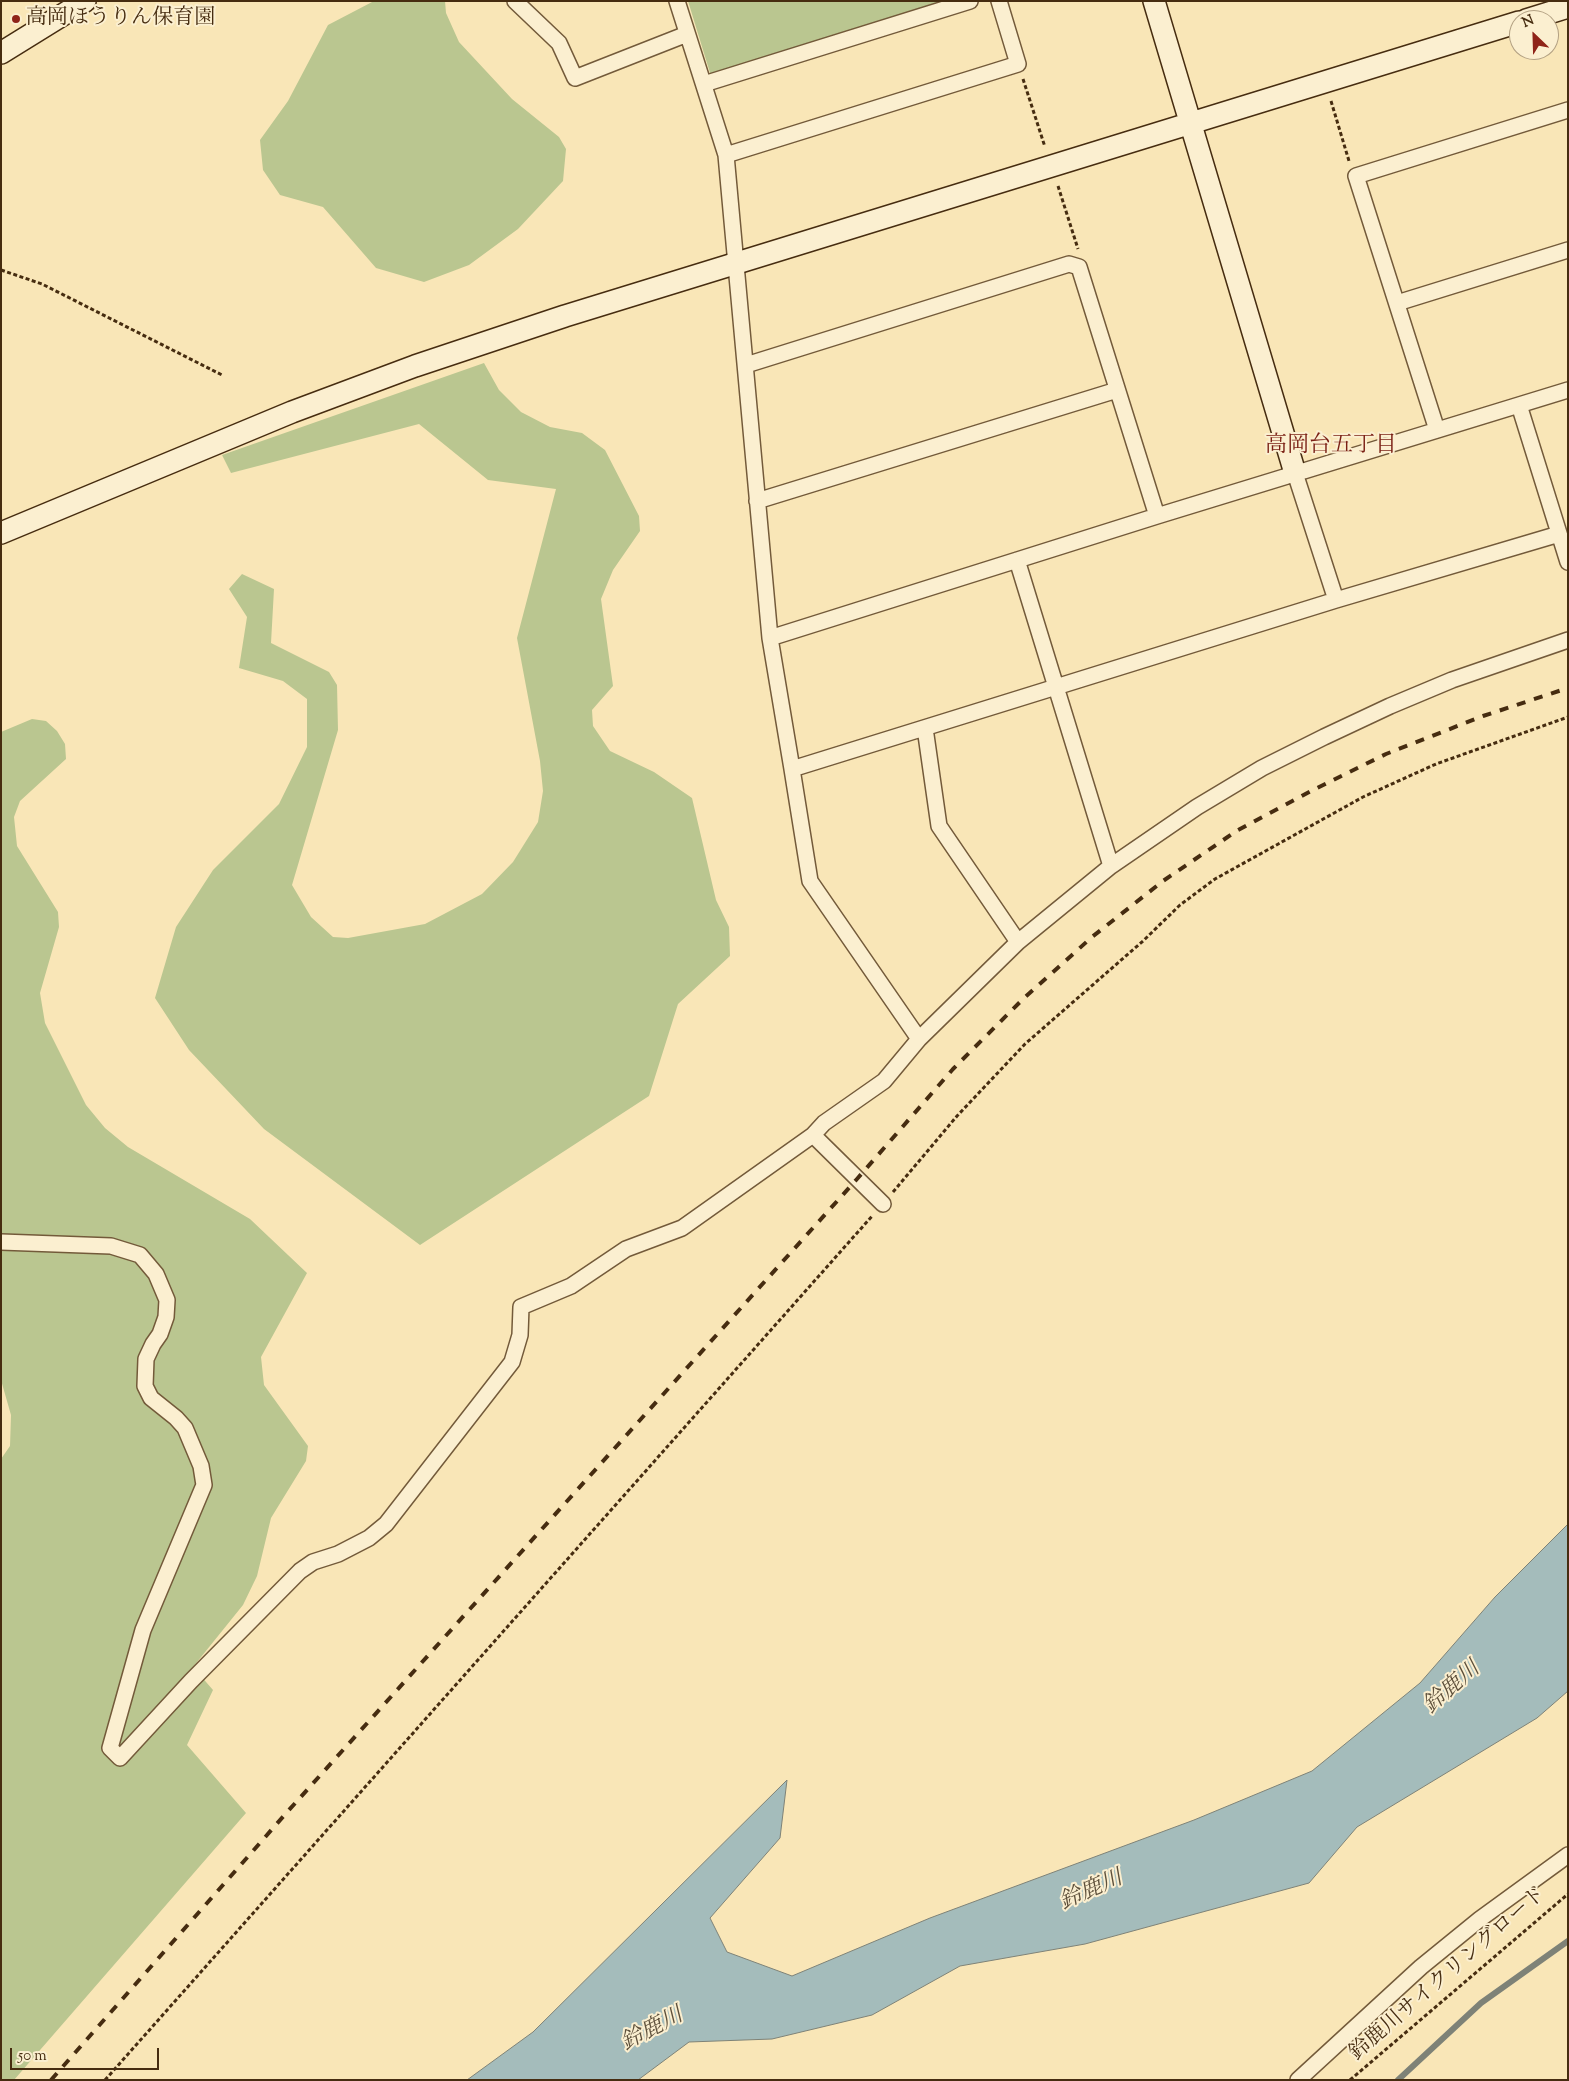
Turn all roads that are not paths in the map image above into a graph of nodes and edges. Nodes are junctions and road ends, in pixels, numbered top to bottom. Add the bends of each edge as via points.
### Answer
1 (85, 1) edge
2 (515, 1) edge
3 (677, 1) edge
4 (970, 1) edge
5 (998, 1) edge
6 (1154, 1) edge
7 (1509, 25) edge
8 (687, 34) junction
9 (1, 53) edge
10 (704, 84) junction
11 (1568, 110) edge
12 (1192, 124) junction
13 (726, 155) junction
14 (1568, 250) edge
15 (736, 264) junction
16 (1397, 303) junction
17 (746, 365) junction
18 (1117, 390) junction
19 (1568, 390) edge
20 (1519, 405) junction
21 (1437, 430) junction
22 (1295, 473) junction
23 (757, 501) junction
24 (1157, 516) junction
25 (1, 534) edge
26 (1559, 534) junction
27 (1017, 560) junction
28 (1568, 562) edge
29 (1336, 600) junction
30 (770, 638) junction
31 (1568, 640) edge
32 (1056, 687) junction
33 (925, 728) junction
34 (792, 769) junction
35 (1111, 866) junction
36 (1018, 942) junction
37 (919, 1039) junction
38 (813, 1135) junction
39 (883, 1204) road end
40 (1, 1242) edge
41 (1568, 1855) edge
42 (1298, 2080) edge

1 - 9 street
2 - 8 street via 559,43 575,78
3 - 8 street
4 - 10 street
5 - 13 street via 1018,64
6 - 12 street
7 - 12 street
8 - 10 street
10 - 13 street
11 - 16 street via 1356,176
12 - 15 street
12 - 22 street
13 - 15 street
14 - 16 street
15 - 17 street
15 - 25 street via 415,366 292,412
16 - 21 street
17 - 18 street via 1069,264 1079,267
17 - 23 street
18 - 23 street
18 - 24 street
19 - 20 street
20 - 21 street
20 - 26 street
21 - 22 street
22 - 24 street
22 - 29 street
23 - 30 street
24 - 27 street
26 - 28 street
26 - 29 street
27 - 30 street
27 - 32 street
29 - 32 street
30 - 34 street
31 - 35 street via 1452,680 1315,741 1197,807
32 - 33 street
32 - 35 street
33 - 34 street
33 - 36 street via 939,826
34 - 37 street via 810,881
35 - 36 street
36 - 37 street
37 - 38 street via 884,1081 824,1122
38 - 39 street
38 - 40 street via 682,1228 626,1249 571,1286 521,1307 520,1334 512,1362 386,1524 369,1538 300,1570 120,1758 110,1748 143,1630 204,1485 201,1466 185,1428 151,1398 145,1386 146,1360 163,1326 167,1300 156,1274 140,1255 111,1246
41 - 42 street via 1436,1955

